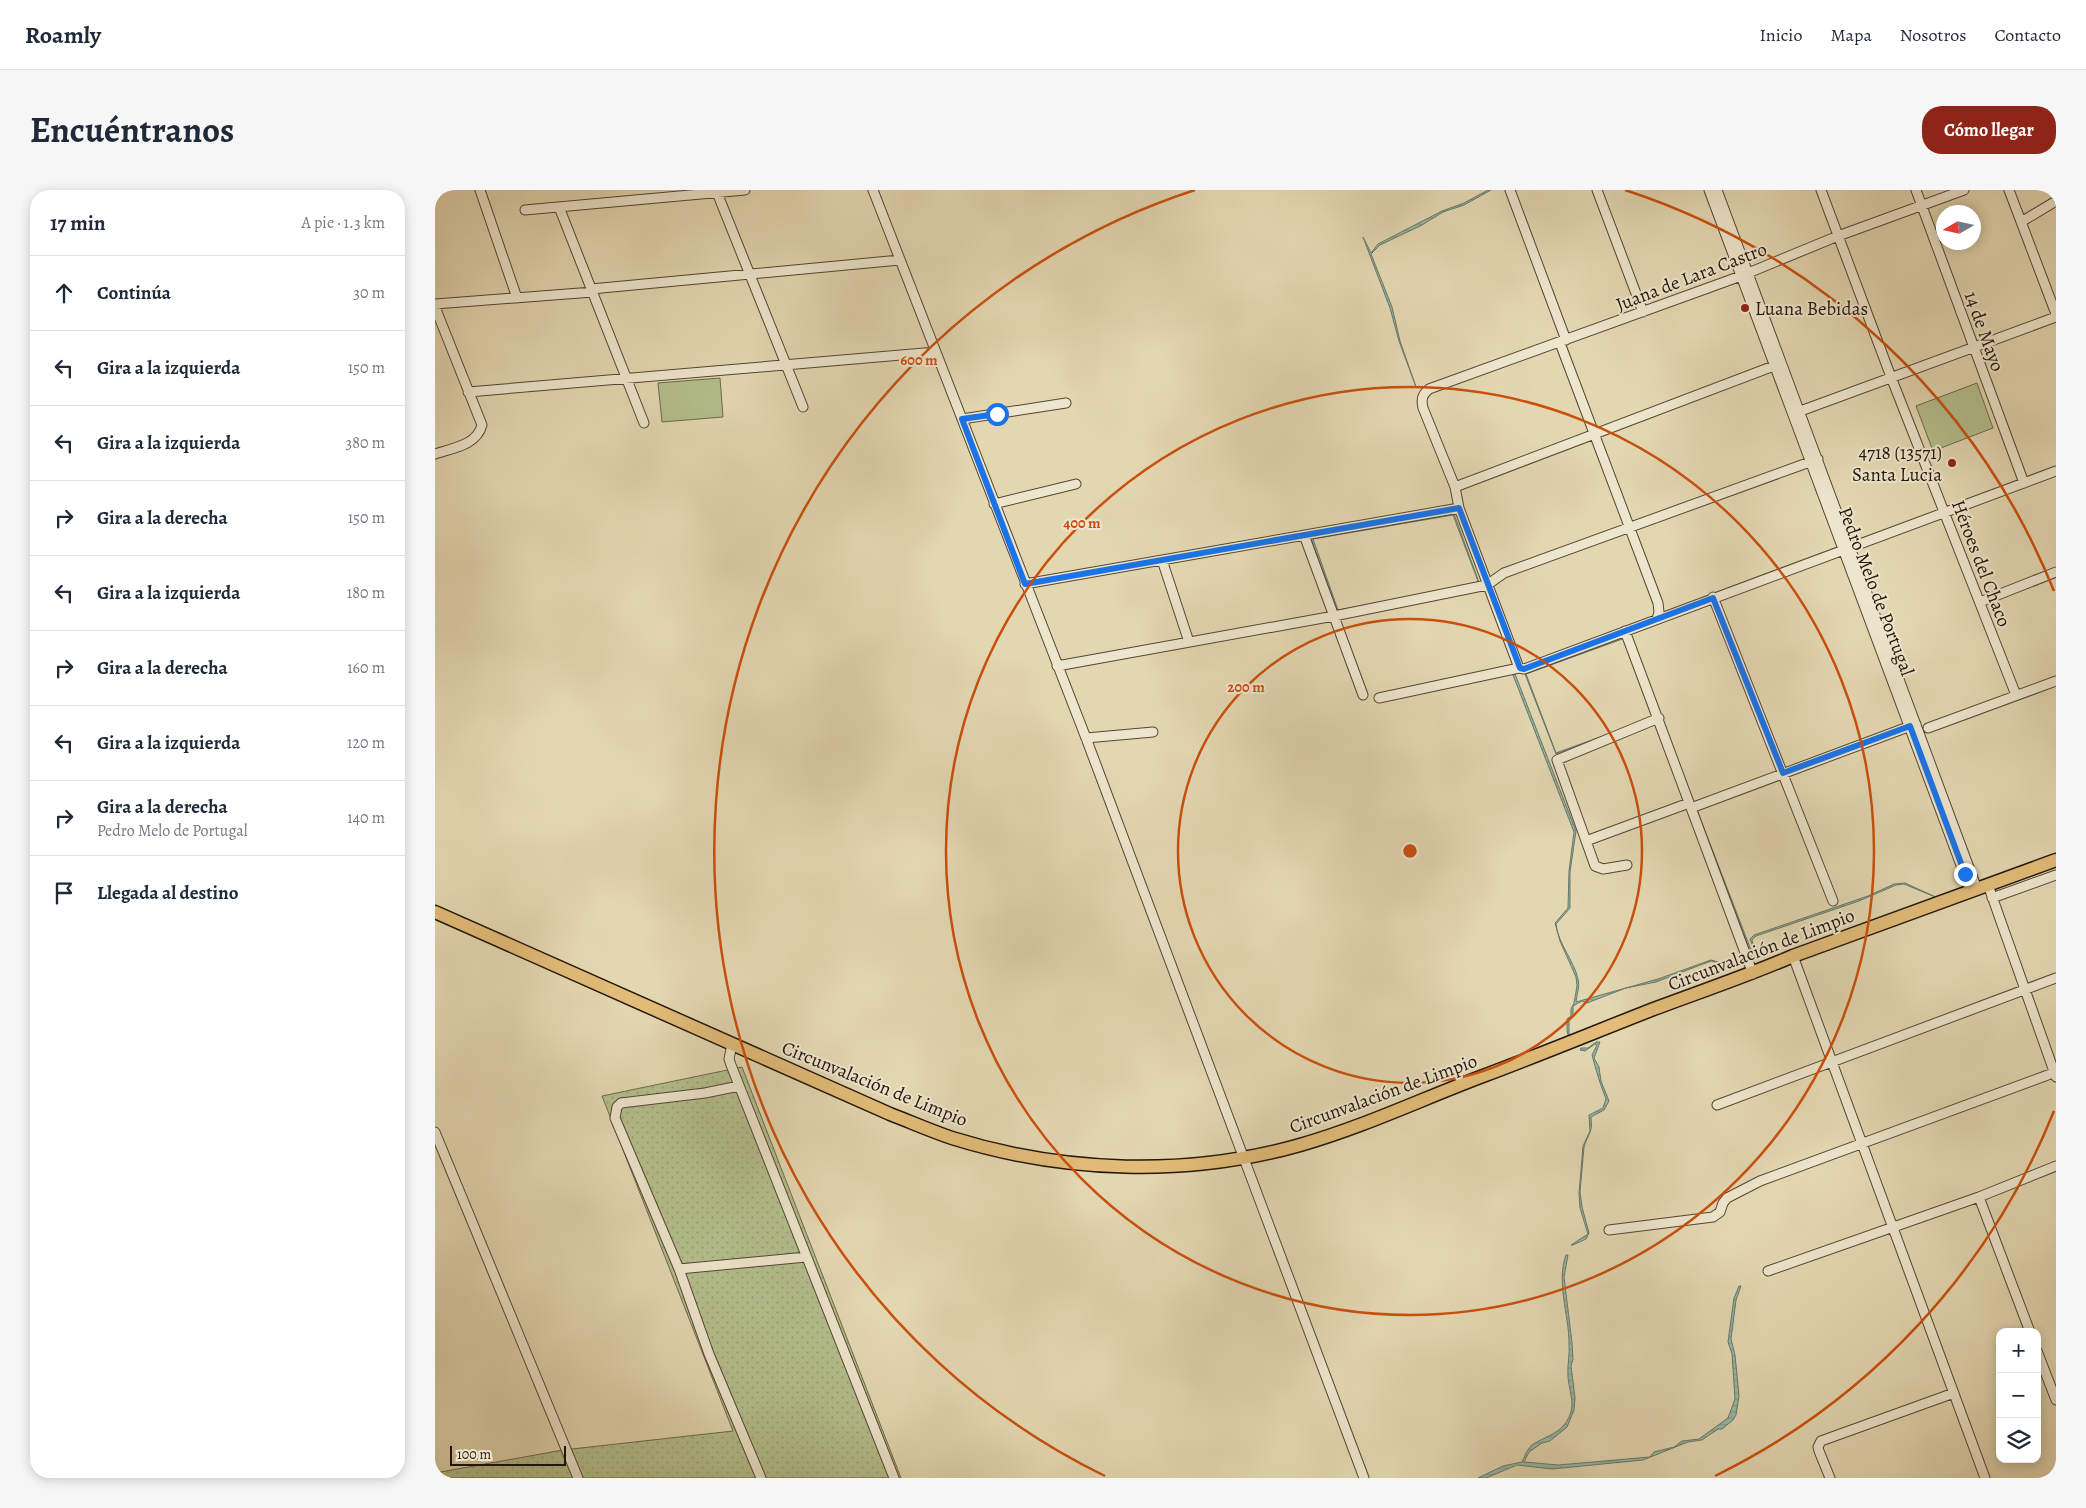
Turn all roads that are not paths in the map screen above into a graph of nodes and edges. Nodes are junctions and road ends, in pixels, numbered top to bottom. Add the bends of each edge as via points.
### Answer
1 (480, 190) edge
2 (745, 190) edge
3 (873, 190) edge
4 (1510, 190) edge
5 (1597, 190) edge
6 (1709, 190) edge
7 (1717, 190) edge
8 (1821, 190) edge
9 (1915, 190) edge
10 (1964, 190) edge
11 (2009, 190) edge
12 (716, 191) edge
13 (651, 194) edge
14 (2056, 201) edge
15 (1921, 206) junction
16 (559, 207) junction
17 (525, 210) dead end
18 (2021, 222) junction
19 (1838, 236) junction
20 (900, 260) junction
21 (750, 274) junction
22 (1744, 274) junction
23 (592, 291) junction
24 (517, 298) junction
25 (435, 305) edge
26 (1643, 312) junction
27 (2056, 315) edge
28 (1563, 342) junction
29 (1974, 346) junction
30 (936, 352) junction
31 (786, 364) junction
32 (1778, 365) junction
33 (1891, 377) junction
34 (627, 378) junction
35 (469, 392) junction
36 (1066, 403) dead end
37 (803, 407) dead end
38 (1796, 413) junction
39 (962, 419) junction
40 (644, 423) dead end
41 (1594, 435) junction
42 (435, 454) edge
43 (1814, 461) junction
44 (2056, 471) edge
45 (2024, 483) junction
46 (1076, 484) dead end
47 (1455, 487) junction
48 (994, 504) junction
49 (1459, 508) junction
50 (1944, 512) junction
51 (1629, 528) junction
52 (1304, 535) junction
53 (1847, 548) junction
54 (1161, 560) junction
55 (2056, 572) edge
56 (1025, 584) junction
57 (1487, 585) junction
58 (1713, 598) junction
59 (1980, 602) junction
60 (1334, 616) junction
61 (1657, 619) junction
62 (1625, 632) junction
63 (1189, 642) junction
64 (1057, 666) junction
65 (1519, 668) junction
66 (2056, 681) edge
67 (2016, 695) junction
68 (1363, 696) dead end
69 (1379, 698) dead end
70 (1659, 718) junction
71 (1913, 725) junction
72 (1928, 728) dead end
73 (1153, 732) dead end
74 (1085, 738) junction
75 (1783, 773) junction
76 (1690, 805) junction
77 (1586, 841) junction
78 (2056, 860) edge
79 (1627, 865) dead end
80 (2056, 875) edge
81 (1979, 889) junction
82 (1992, 898) junction
83 (1833, 901) dead end
84 (435, 912) edge
85 (1793, 956) junction
86 (1753, 974) junction
87 (2056, 978) edge
88 (2024, 990) junction
89 (732, 1044) junction
90 (1833, 1063) junction
91 (2055, 1074) edge
92 (739, 1086) junction
93 (1717, 1105) dead end
94 (435, 1132) edge
95 (1862, 1144) junction
96 (1243, 1157) junction
97 (2056, 1166) edge
98 (1979, 1197) junction
99 (1893, 1228) junction
100 (1609, 1230) dead end
101 (806, 1257) junction
102 (679, 1269) junction
103 (1768, 1271) dead end
104 (2028, 1328) edge
105 (2041, 1361) edge
106 (1954, 1393) junction
107 (2056, 1400) edge
108 (578, 1478) edge
109 (761, 1478) edge
110 (895, 1478) edge
111 (1363, 1478) edge
112 (1830, 1478) edge
113 (1985, 1478) edge

1 - 24 street
2 - 12 street
3 - 20 street
4 - 28 street
5 - 26 street
6 - 22 street, Pedro Melo de Portugal
7 - 22 street, Pedro Melo de Portugal
8 - 19 street, Héroes del Chaco
9 - 15 street, 14 de Mayo
10 - 15 street, Juana de Lara Castro
11 - 18 street
12 - 13 street
12 - 21 street
13 - 16 street
14 - 18 street
15 - 19 street, Juana de Lara Castro
15 - 29 street, 14 de Mayo
16 - 17 street
16 - 23 street
18 - 27 street
19 - 22 street, Juana de Lara Castro
19 - 33 street, Héroes del Chaco
20 - 21 street
20 - 30 street
21 - 23 street
21 - 31 street
22 - 26 street, Juana de Lara Castro
22 - 32 street, Pedro Melo de Portugal
23 - 24 street
23 - 34 street
24 - 25 street
25 - 35 street
26 - 28 street, Juana de Lara Castro
27 - 29 street
28 - 41 street
28 - 47 street, Juana de Lara Castro via 1429,389 1423,394 1423,408
29 - 33 street
29 - 45 street, 14 de Mayo
30 - 31 street
30 - 39 street
31 - 34 street
31 - 37 street
32 - 38 street, Pedro Melo de Portugal
32 - 41 street
33 - 38 street
33 - 50 street, Héroes del Chaco
34 - 35 street
34 - 40 street
35 - 42 street via 483,425 480,434 473,441
36 - 39 street
38 - 43 street, Pedro Melo de Portugal
39 - 48 street
41 - 47 street
41 - 51 street
43 - 51 street
43 - 53 street, Pedro Melo de Portugal
44 - 45 street
45 - 50 street
46 - 48 street
47 - 49 street
48 - 56 street
49 - 52 street
49 - 57 street
50 - 53 street
50 - 59 street, Héroes del Chaco
51 - 57 street via 1504,573
51 - 61 street via 1658,604
52 - 54 street
52 - 60 street
53 - 58 street
53 - 71 street, Pedro Melo de Portugal
54 - 56 street
54 - 63 street
55 - 59 street
56 - 64 street
57 - 60 street
57 - 65 street
58 - 61 street
58 - 75 street
59 - 67 street, Héroes del Chaco
60 - 63 street
60 - 68 street
61 - 62 street
62 - 65 street via 1524,669
62 - 70 street
63 - 64 street
64 - 74 street
65 - 69 street
66 - 67 street
67 - 72 street
70 - 76 street
70 - 77 street via 1557,760
71 - 75 street
71 - 81 street, Pedro Melo de Portugal
73 - 74 street
74 - 96 street
75 - 76 street
75 - 83 street
76 - 77 street
76 - 86 street
77 - 79 street via 1597,868
78 - 81 highway, Circunvalación de Limpio
80 - 82 street
81 - 82 street, Pedro Melo de Portugal
81 - 85 highway, Circunvalación de Limpio
82 - 88 street, Pedro Melo de Portugal
84 - 89 highway, Circunvalación de Limpio
85 - 86 highway, Circunvalación de Limpio
85 - 90 street
86 - 96 highway, Circunvalación de Limpio via 1651,1010 1359,1126 1299,1146
87 - 88 street
88 - 90 street
88 - 91 street, Pedro Melo de Portugal
89 - 92 street via 730,1061
89 - 96 highway, Circunvalación de Limpio via 952,1138 1032,1158 1099,1167 1183,1165
90 - 93 street
90 - 95 street
91 - 95 street
92 - 101 street
92 - 102 street via 621,1103 615,1112
94 - 108 street
95 - 99 street
95 - 100 street via 1737,1192 1727,1198 1720,1212 1713,1217
96 - 111 street
97 - 98 street
98 - 99 street
98 - 104 street
99 - 103 street
99 - 106 street
101 - 102 street
101 - 110 street
102 - 109 street via 709,1354
105 - 107 street
106 - 112 street via 1821,1441 1818,1447
106 - 113 street

